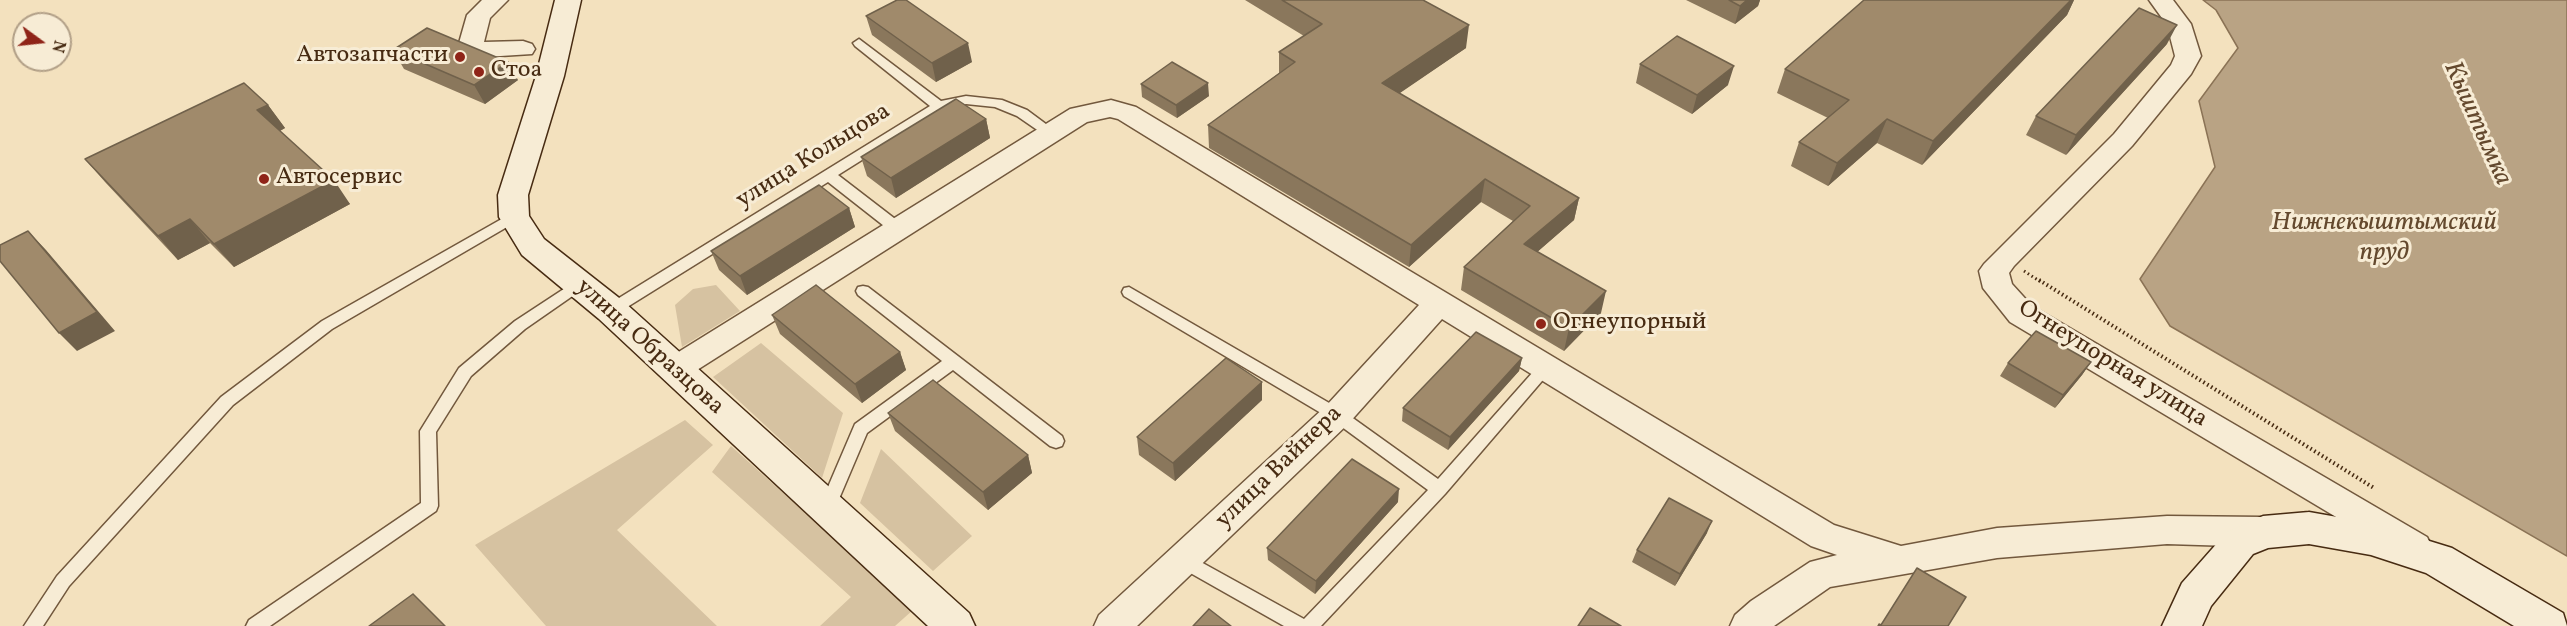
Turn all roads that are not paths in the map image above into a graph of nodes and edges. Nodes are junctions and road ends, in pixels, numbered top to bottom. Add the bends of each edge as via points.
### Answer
1 (496, 0) edge
2 (568, 0) edge
3 (2161, 0) edge
4 (859, 43) dead end
5 (523, 49) dead end
6 (939, 106) junction
7 (1051, 133) junction
8 (828, 175) junction
9 (514, 217) junction
10 (898, 229) junction
11 (579, 284) junction
12 (863, 291) dead end
13 (1129, 292) dead end
14 (1439, 302) junction
15 (610, 310) junction
16 (954, 361) junction
17 (1546, 367) junction
18 (675, 369) junction
19 (1337, 415) junction
20 (1056, 441) dead end
21 (1439, 489) junction
22 (826, 508) junction
23 (2263, 532) junction
24 (2438, 560) junction
25 (1184, 561) junction
26 (1901, 561) junction
27 (33, 626) edge
28 (255, 626) edge
29 (955, 626) edge
30 (1112, 626) edge
31 (1300, 626) edge
32 (1309, 626) edge
33 (1748, 626) edge
34 (2182, 626) edge
35 (2549, 626) edge

1 - 5 street via 479,15 469,50
2 - 9 main road via 550,76 513,195
3 - 24 street, Огнеупорная улица via 2179,24 2188,56 2182,68 2123,140 2004,259 1994,271 1998,288 2021,314
4 - 6 lane
6 - 7 lane, улица Кольцова via 966,100 997,103 1022,112
6 - 8 lane, улица Кольцова
7 - 10 street
7 - 14 street via 1079,115 1097,109 1127,113
8 - 10 lane
8 - 15 lane, улица Кольцова
9 - 11 main road, улица Образцова via 533,247
9 - 27 lane via 327,325 227,401 63,581
10 - 18 street
11 - 15 main road, улица Образцова
11 - 28 lane via 520,325 465,372 428,431 430,506
12 - 16 lane
13 - 19 lane
14 - 17 street
14 - 19 street, улица Вайнера
15 - 18 main road, улица Образцова
16 - 20 lane
16 - 22 lane via 861,429
17 - 21 lane
17 - 26 street via 1823,536
18 - 22 main road, улица Образцова
19 - 21 lane
19 - 25 street, улица Вайнера
21 - 32 lane
22 - 29 main road, улица Образцова
23 - 24 main road via 2309,528 2371,539
23 - 26 street via 2167,530 1997,543
23 - 34 main road via 2240,543 2224,559 2196,595
24 - 35 main road, Огнеупорная улица
25 - 30 street, улица Вайнера
25 - 31 lane
26 - 33 street via 1821,573

